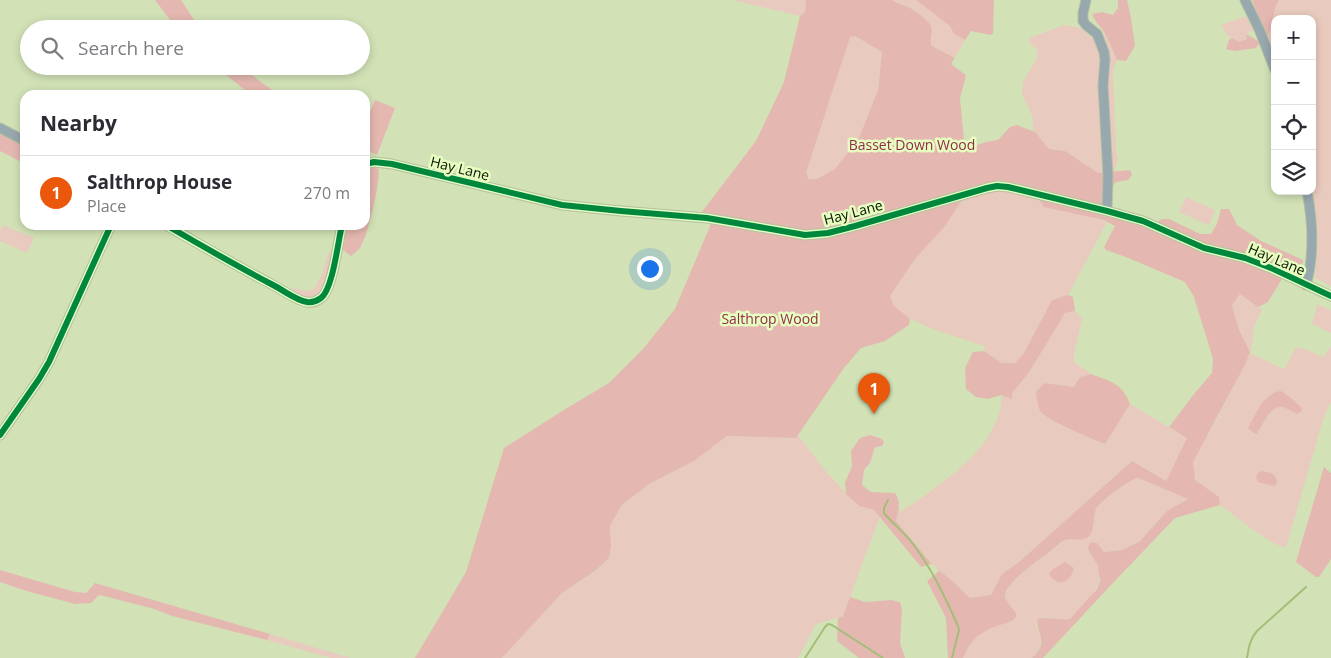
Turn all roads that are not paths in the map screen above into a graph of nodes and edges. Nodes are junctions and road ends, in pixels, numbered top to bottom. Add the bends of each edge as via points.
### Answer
1 (1086, 0) edge
2 (1245, 0) edge
3 (1271, 60) edge
4 (0, 128) edge
5 (20, 138) edge
6 (370, 163) edge
7 (1308, 195) edge
8 (1107, 207) junction
9 (109, 230) edge
10 (175, 230) edge
11 (341, 230) edge
12 (1306, 285) junction
13 (1331, 296) edge
14 (0, 435) edge

1 - 8 street via 1083,20 1097,34 1104,52
2 - 3 street
4 - 5 street
6 - 8 street, Hay Lane via 392,164 562,204 707,218 805,235 828,233 997,186
7 - 12 street via 1313,238
8 - 12 street, Hay Lane via 1194,244 1271,268
9 - 14 street via 47,367
10 - 11 street via 309,303 316,302 326,292
12 - 13 street, Hay Lane

